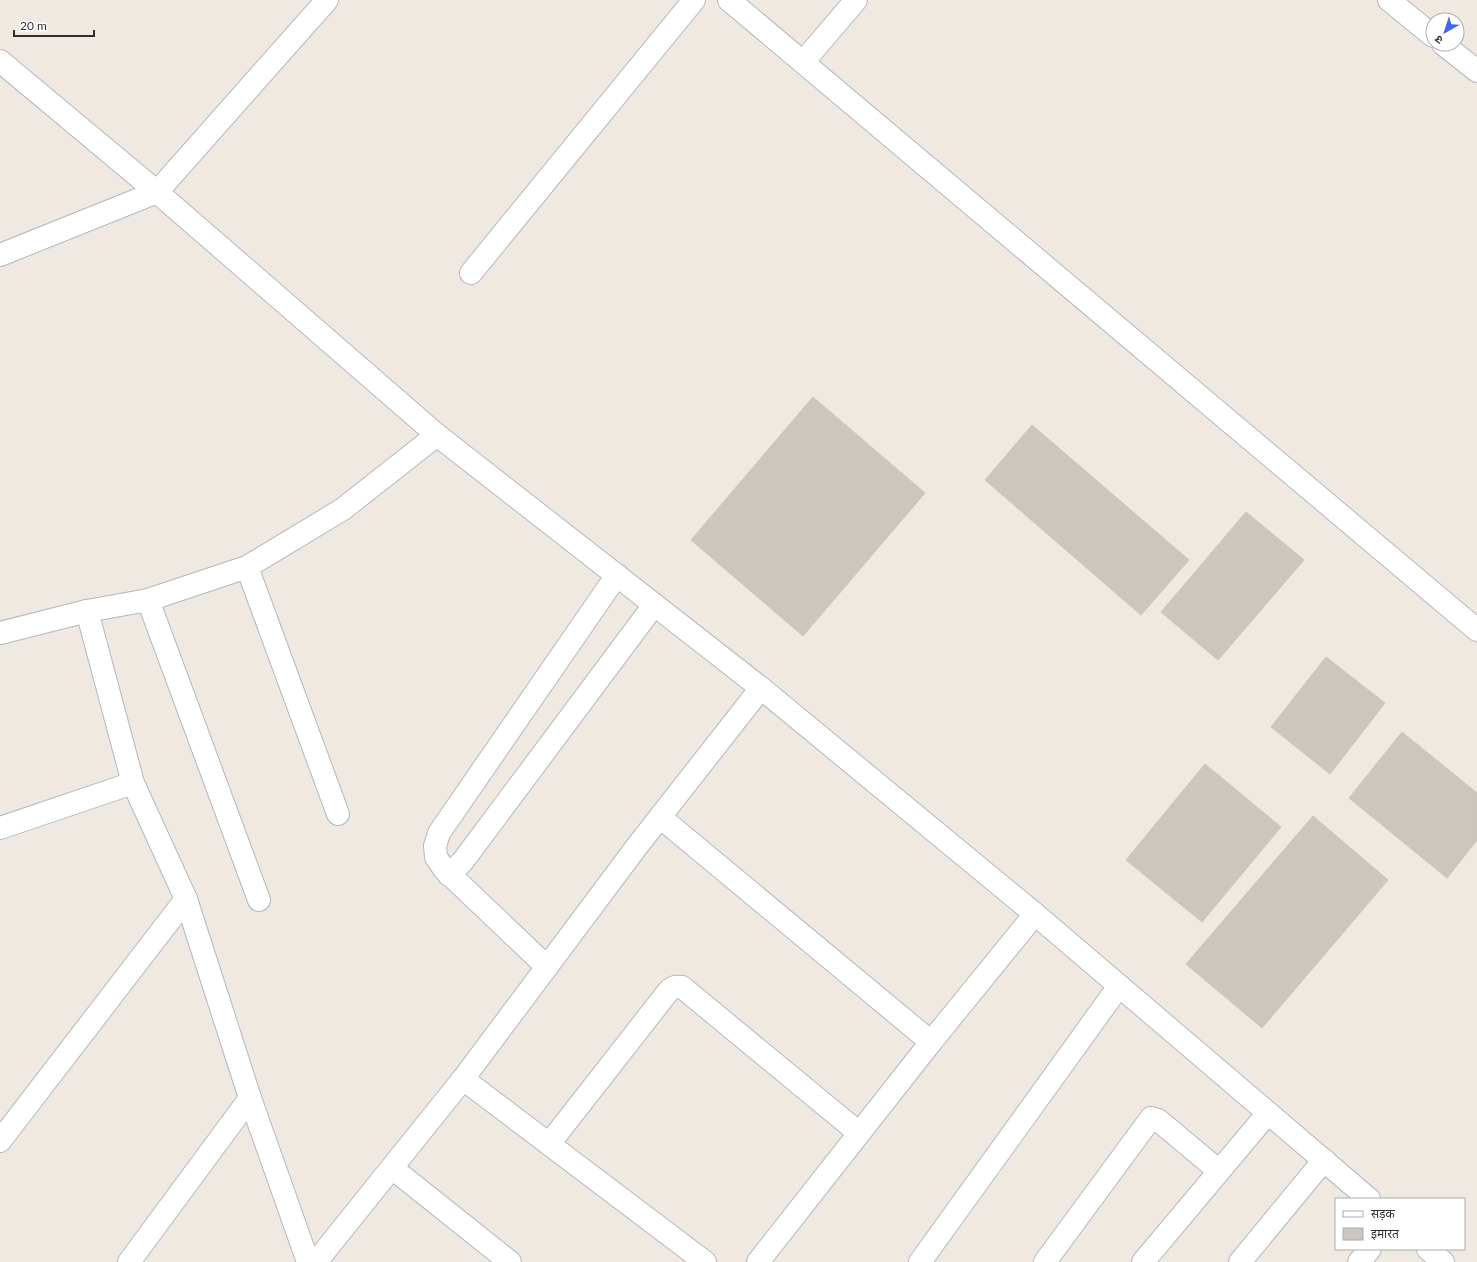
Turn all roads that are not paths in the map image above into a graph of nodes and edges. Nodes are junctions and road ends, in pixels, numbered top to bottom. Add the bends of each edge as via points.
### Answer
1 (327, 0) edge
2 (694, 0) edge
3 (729, 0) edge
4 (856, 0) edge
5 (1389, 0) edge
6 (1425, 29) edge
7 (1453, 52) edge
8 (0, 61) edge
9 (804, 61) junction
10 (1477, 71) edge
11 (157, 192) junction
12 (0, 255) edge
13 (471, 273) dead end
14 (437, 435) junction
15 (247, 567) junction
16 (617, 575) junction
17 (148, 600) junction
18 (654, 605) junction
19 (87, 611) junction
20 (1477, 630) edge
21 (0, 633) edge
22 (760, 688) junction
23 (133, 783) junction
24 (338, 814) dead end
25 (660, 817) junction
26 (0, 828) edge
27 (449, 875) junction
28 (186, 899) junction
29 (259, 900) dead end
30 (1035, 914) junction
31 (547, 967) junction
32 (1119, 986) junction
33 (931, 1042) junction
34 (463, 1079) junction
35 (250, 1098) junction
36 (1268, 1113) junction
37 (859, 1133) junction
38 (0, 1141) edge
39 (549, 1144) junction
40 (1324, 1160) junction
41 (392, 1168) junction
42 (1219, 1171) junction
43 (1368, 1198) edge
44 (1369, 1250) edge
45 (1429, 1250) edge
46 (129, 1262) edge
47 (315, 1262) edge
48 (510, 1262) edge
49 (705, 1262) edge
50 (758, 1262) edge
51 (920, 1262) edge
52 (1045, 1262) edge
53 (1142, 1262) edge
54 (1240, 1262) edge
55 (1359, 1262) edge
56 (1444, 1262) edge

1 - 11 street
2 - 13 street
3 - 9 street
4 - 9 street
5 - 6 street
7 - 10 street
8 - 11 street
9 - 20 street
11 - 12 street
11 - 14 street
14 - 15 street via 343,509
14 - 16 street
15 - 17 street
15 - 24 street
16 - 18 street
16 - 27 street via 439,833 435,846 436,857
17 - 19 street
17 - 29 street
18 - 22 street
18 - 27 street via 463,861
19 - 21 street
19 - 23 street
22 - 25 street
22 - 30 street
23 - 26 street
23 - 28 street
25 - 31 street
25 - 33 street
27 - 31 street
28 - 35 street
28 - 38 street
30 - 32 street
30 - 33 street
31 - 34 street
32 - 36 street
32 - 51 street
33 - 37 street
34 - 39 street
34 - 41 street
35 - 46 street
35 - 47 street
36 - 40 street
36 - 42 street
37 - 39 street via 682,987 677,986 671,988
37 - 50 street
39 - 49 street
40 - 43 street
40 - 54 street
41 - 47 street
41 - 48 street
42 - 52 street via 1158,1120 1151,1118
42 - 53 street
44 - 55 street
45 - 56 street

